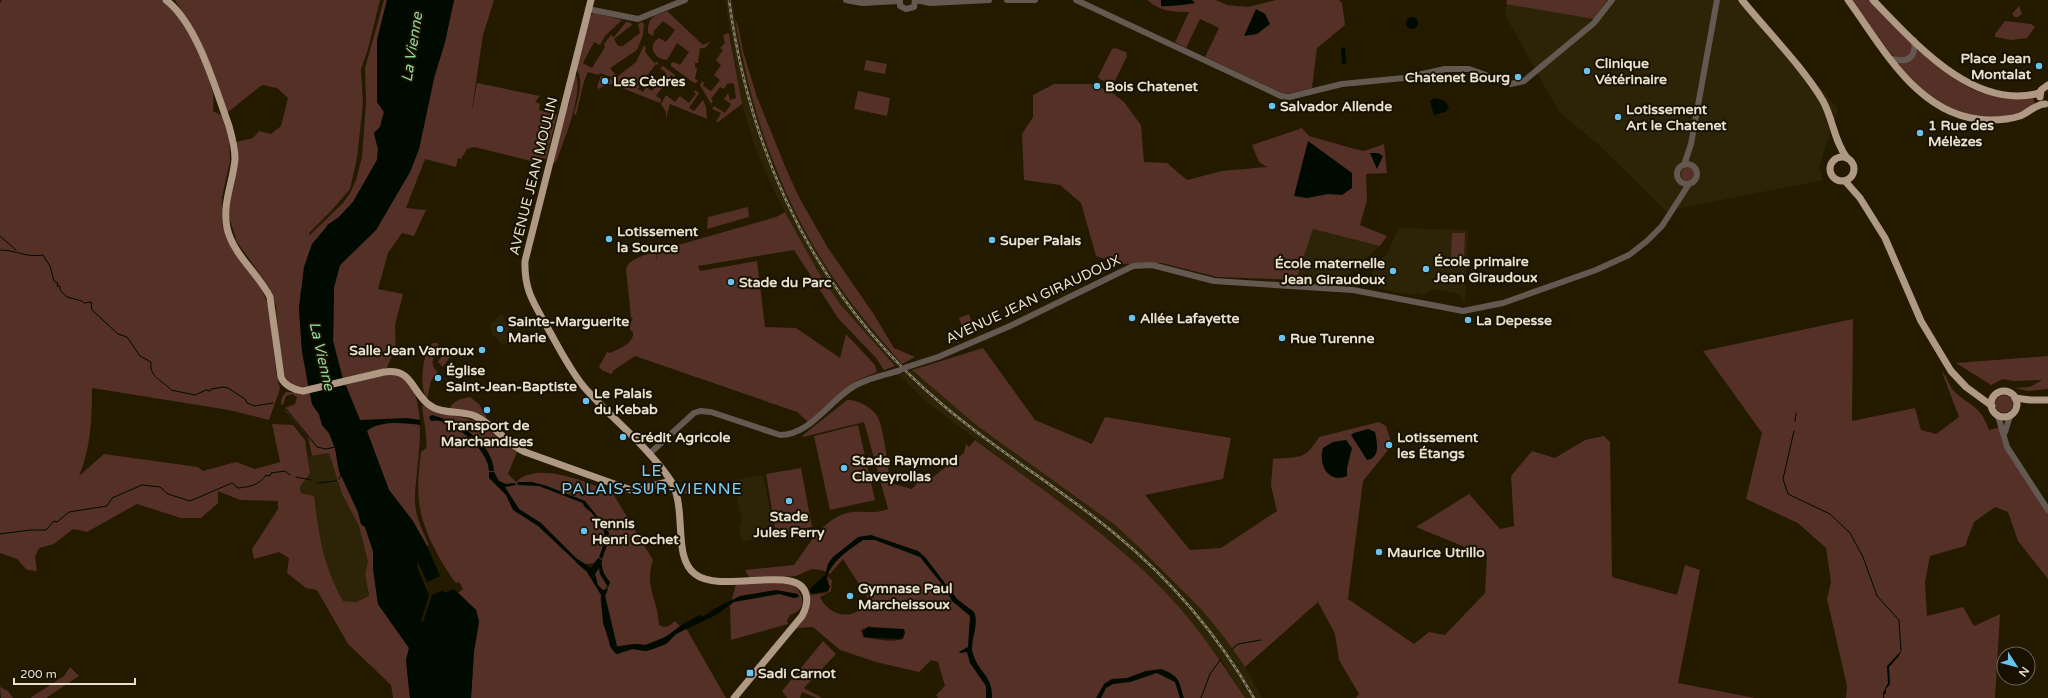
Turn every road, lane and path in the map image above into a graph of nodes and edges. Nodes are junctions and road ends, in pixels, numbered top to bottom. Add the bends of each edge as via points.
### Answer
1 (166, 0) edge
2 (591, 0) edge
3 (685, 0) edge
4 (846, 0) edge
5 (989, 0) edge
6 (1007, 0) edge
7 (1035, 0) edge
8 (1076, 0) edge
9 (1612, 0) edge
10 (1742, 0) edge
11 (1848, 0) edge
12 (1873, 0) edge
13 (899, 2) edge
14 (915, 2) edge
15 (1717, 2) edge
16 (588, 9) junction
17 (1914, 40) junction
18 (1892, 59) junction
19 (2048, 85) edge
20 (2040, 93) junction
21 (2046, 105) edge
22 (1837, 139) junction
23 (1690, 150) junction
24 (1846, 158) junction
25 (1835, 159) junction
26 (1684, 165) junction
27 (1693, 166) junction
28 (1853, 175) junction
29 (1680, 181) junction
30 (1845, 181) junction
31 (1689, 184) junction
32 (1682, 194) junction
33 (1860, 198) junction
34 (1970, 390) junction
35 (1995, 396) junction
36 (2015, 398) junction
37 (2044, 400) edge
38 (1992, 406) junction
39 (2016, 408) junction
40 (1998, 416) junction
41 (2010, 416) junction
42 (2005, 436) junction
43 (649, 454) junction
44 (672, 481) junction
45 (2048, 510) edge
46 (734, 698) edge

1 - 44 main road via 182,16 194,35 229,126 235,159 226,201 228,230 236,248 265,286 270,297 281,377 287,385 294,389 307,390 398,371 432,407 475,416 511,445 525,452 631,490
2 - 16 main road, AVENUE JEAN MOULIN
3 - 16 street via 638,19
4 - 13 street via 862,3
5 - 14 street
6 - 7 street
8 - 9 street via 1281,96 1290,97 1342,84 1404,78 1455,68 1469,70 1505,83 1524,81 1594,22
10 - 22 main road via 1817,91 1832,120
11 - 18 main road
12 - 17 main road
13 - 14 street via 906,9 911,9
15 - 23 street
16 - 43 main road, AVENUE JEAN MOULIN via 525,261 525,280 528,294 577,379
17 - 18 street via 1914,53 1910,59 1902,62
17 - 20 main road via 1956,75 1977,88 2007,95 2029,96
18 - 21 main road via 1915,88 1931,101 1956,114 1990,120 2013,118 2040,105
19 - 20 main road via 2043,87
20 - 21 main road
22 - 24 main road
22 - 25 main road
23 - 26 street
23 - 27 street
24 - 25 main road
24 - 28 main road via 1854,164
25 - 30 main road via 1830,167 1831,175 1837,180
26 - 27 street
26 - 29 street via 1678,173
27 - 31 street via 1697,171 1697,177
28 - 30 main road
28 - 33 main road
29 - 31 street
29 - 32 street
30 - 33 main road
31 - 32 street, AVENUE JEAN GIRAUDOUX
32 - 43 street, AVENUE JEAN GIRAUDOUX, bridge via 1662,226 1648,241 1629,255 1596,270 1487,307 1463,310 1346,289 1214,281 1152,265 1133,266 1010,326 938,357 856,385 791,435 780,435 700,411
33 - 34 main road via 1885,238 1921,321 1951,370
34 - 35 main road via 1982,395
34 - 38 main road
35 - 36 main road via 1999,392 2006,392
35 - 38 main road
36 - 37 main road
36 - 39 main road
37 - 39 main road
38 - 40 main road
39 - 41 main road
40 - 41 main road
40 - 42 street
41 - 42 street
42 - 45 street via 2007,447
43 - 44 main road, AVENUE JEAN MOULIN
44 - 46 main road via 681,514 684,561 695,574 708,580 789,580 802,587 808,598 802,616

